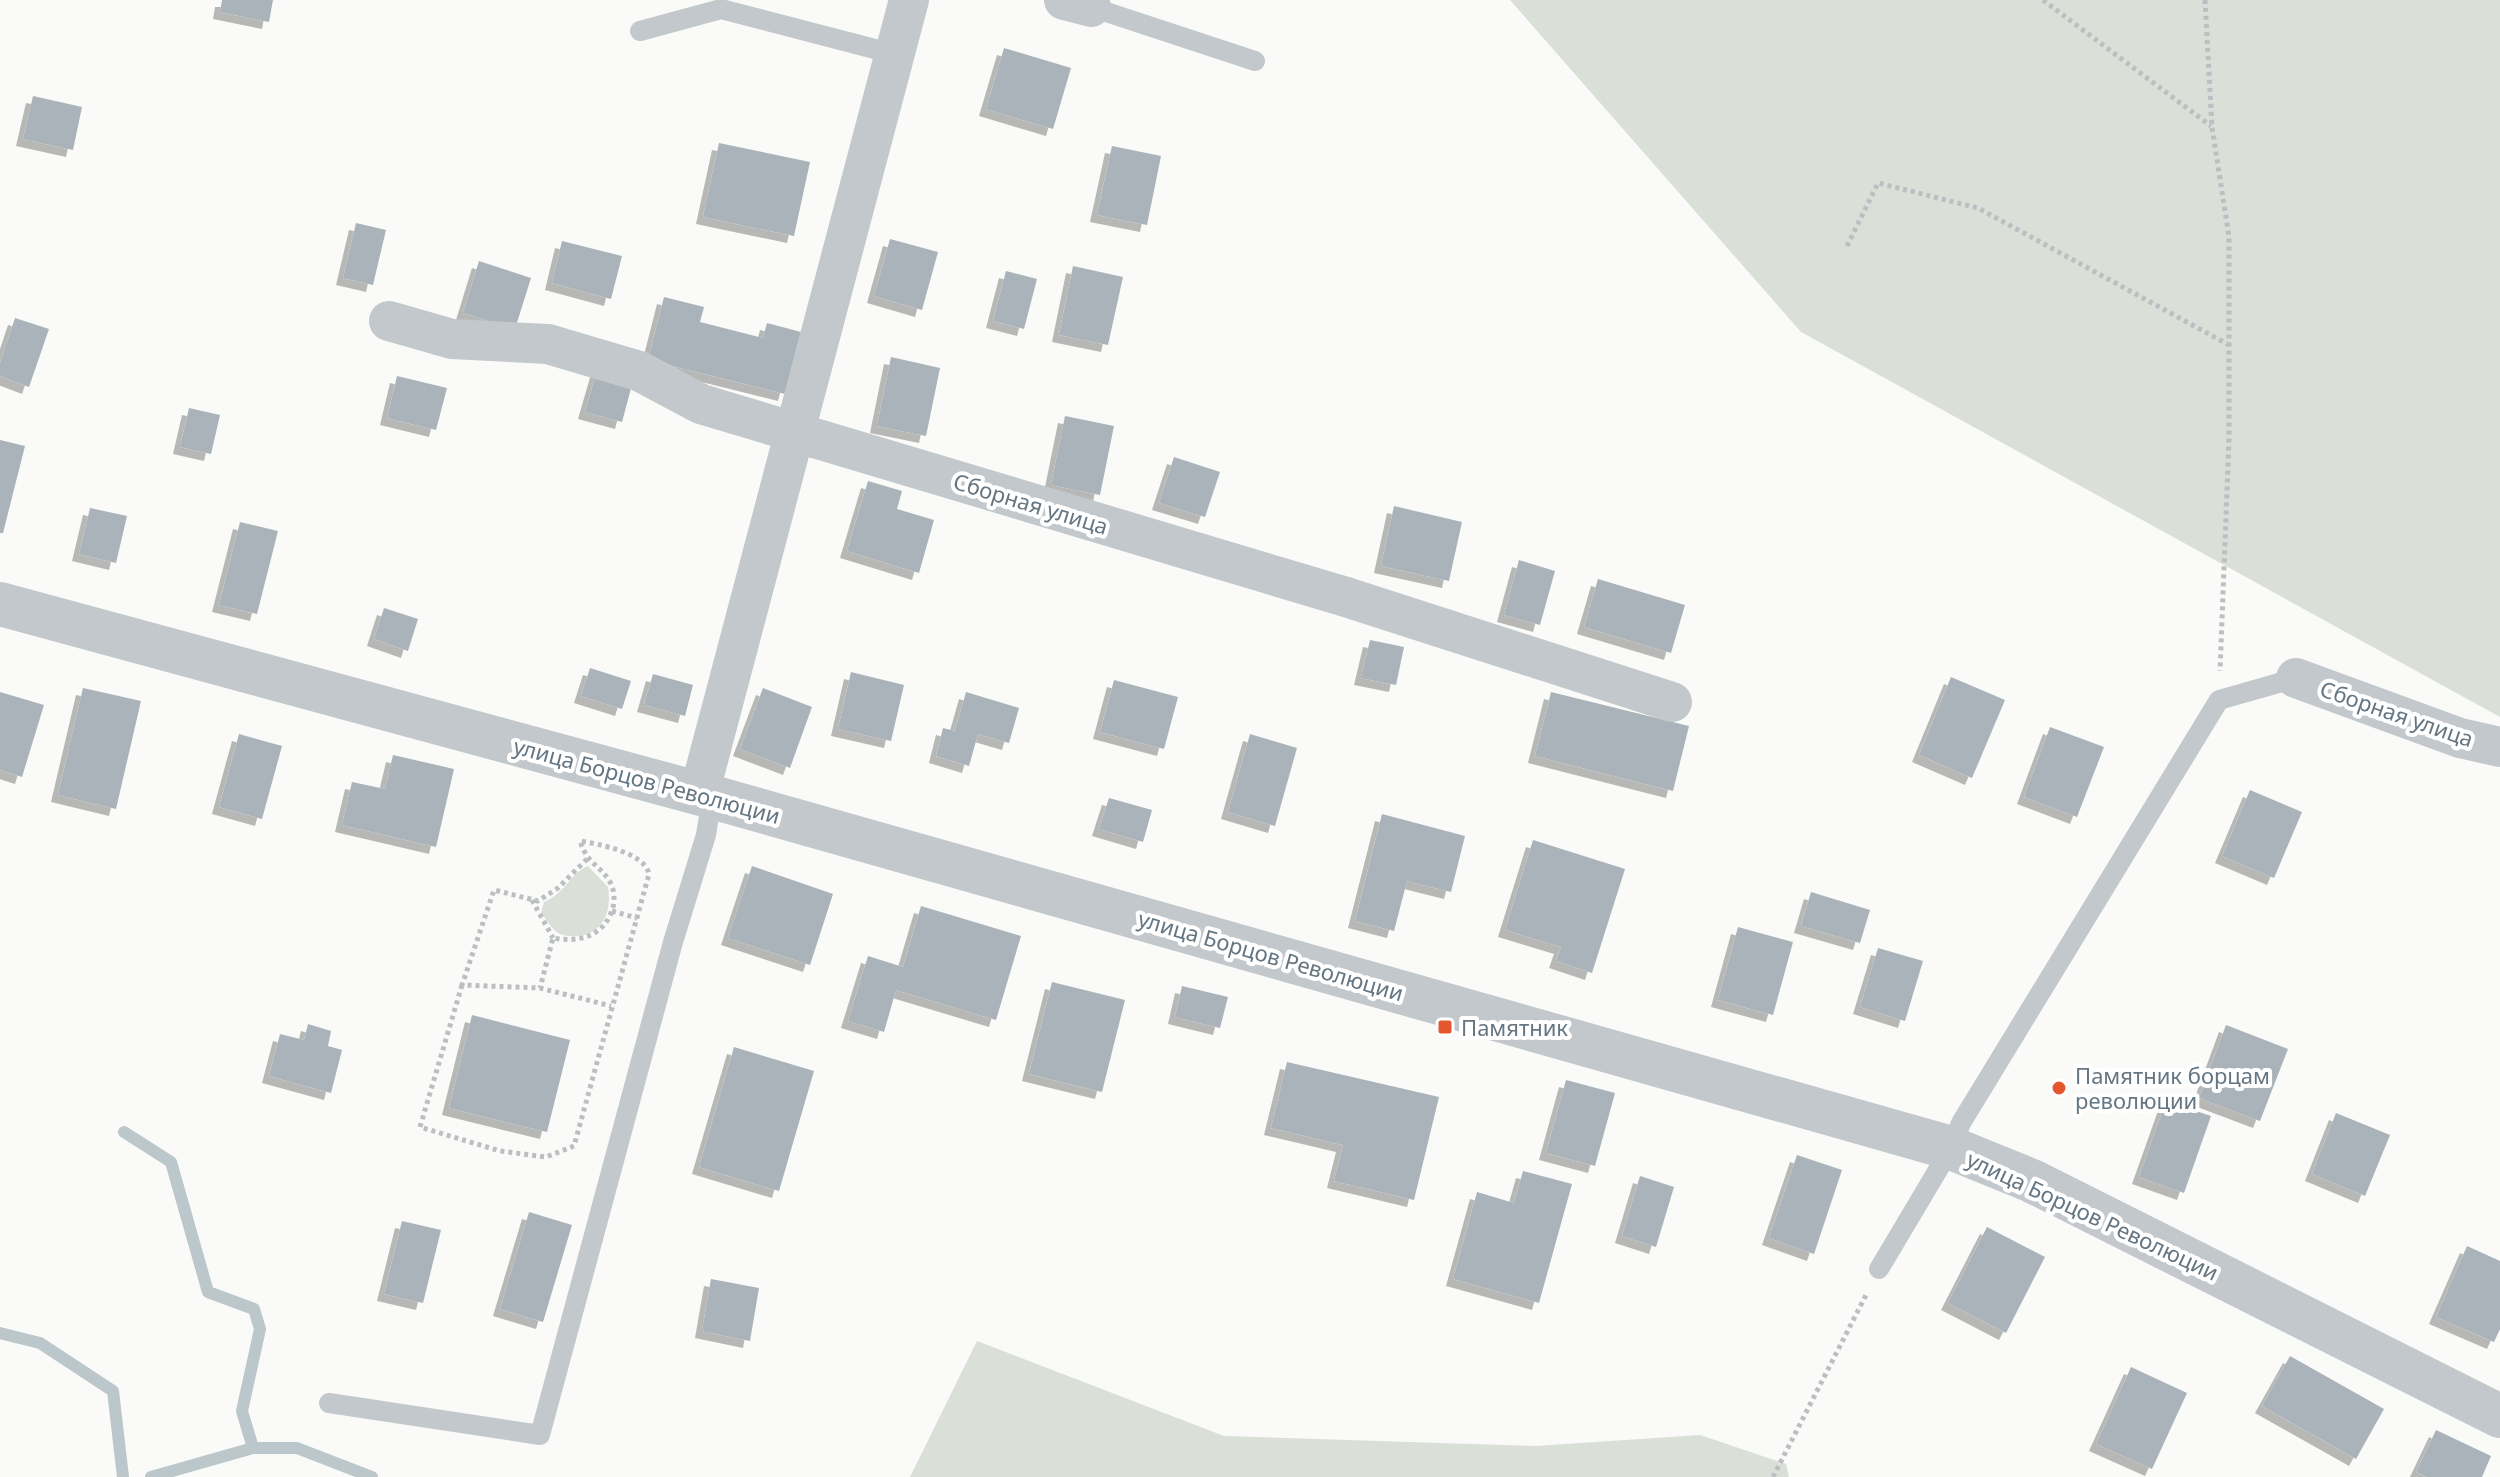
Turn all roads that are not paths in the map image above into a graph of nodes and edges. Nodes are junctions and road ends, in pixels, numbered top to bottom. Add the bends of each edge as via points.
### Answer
1 (909, 0) edge
2 (1078, 4) edge
3 (640, 31) dead end
4 (894, 54) junction
5 (1255, 61) dead end
6 (389, 321) dead end
7 (794, 432) junction
8 (0, 604) edge
9 (2296, 678) joint
10 (1672, 702) dead end
11 (2500, 747) edge
12 (706, 796) junction
13 (1951, 1148) junction
14 (1879, 1269) road end
15 (329, 1403) dead end
16 (2500, 1416) edge

1 - 4 street
2 - 5 lane
3 - 4 lane via 721,9
4 - 7 street
6 - 7 street, Сборная улица via 452,339 548,344 639,371 701,404
7 - 10 street, Сборная улица via 1346,597
7 - 12 street
8 - 12 street, улица Борцов Революции
9 - 11 street, Сборная улица via 2460,738
9 - 13 lane via 2219,700 1961,1123
12 - 13 street, улица Борцов Революции
12 - 15 lane via 706,835 540,1435
13 - 14 lane
13 - 16 street, улица Борцов Революции via 2032,1181

